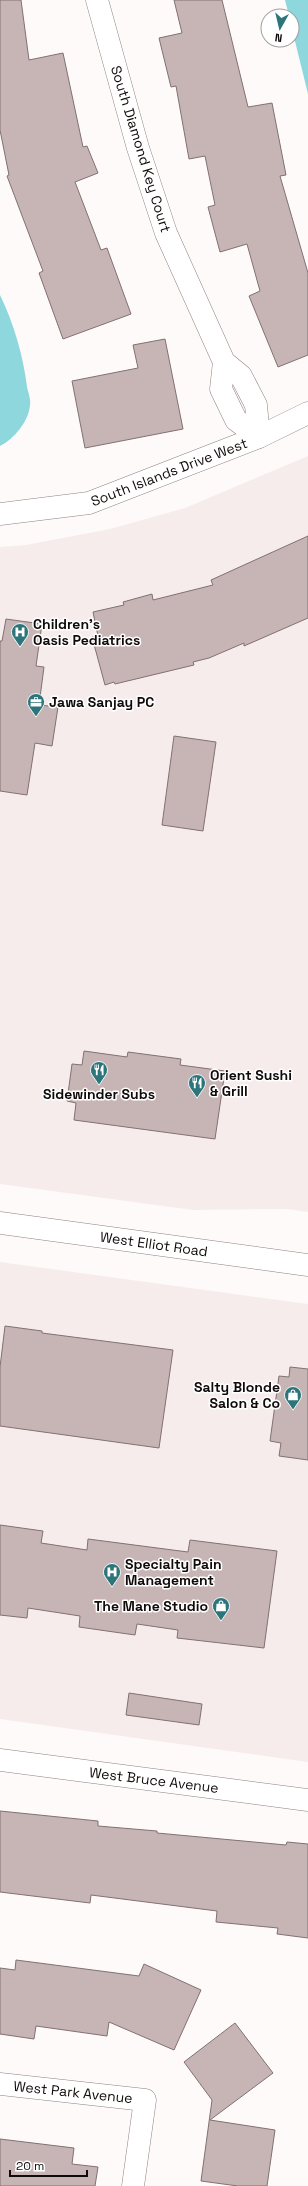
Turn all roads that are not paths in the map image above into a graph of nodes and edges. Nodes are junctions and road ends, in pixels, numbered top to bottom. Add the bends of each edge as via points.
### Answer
1 (97, 0) edge
2 (308, 413) edge
3 (259, 437) junction
4 (0, 514) edge
5 (0, 1223) edge
6 (308, 1265) edge
7 (0, 1760) edge
8 (308, 1800) edge
9 (0, 2084) edge
10 (133, 2186) edge

1 - 3 street, South Diamond Key Court via 138,148 166,233 224,362 221,389 236,420
2 - 3 street, South Islands Drive West
3 - 4 street, South Islands Drive West via 89,503
5 - 6 street, West Elliot Road
7 - 8 street, West Bruce Avenue
9 - 10 street, West Park Avenue via 145,2100

